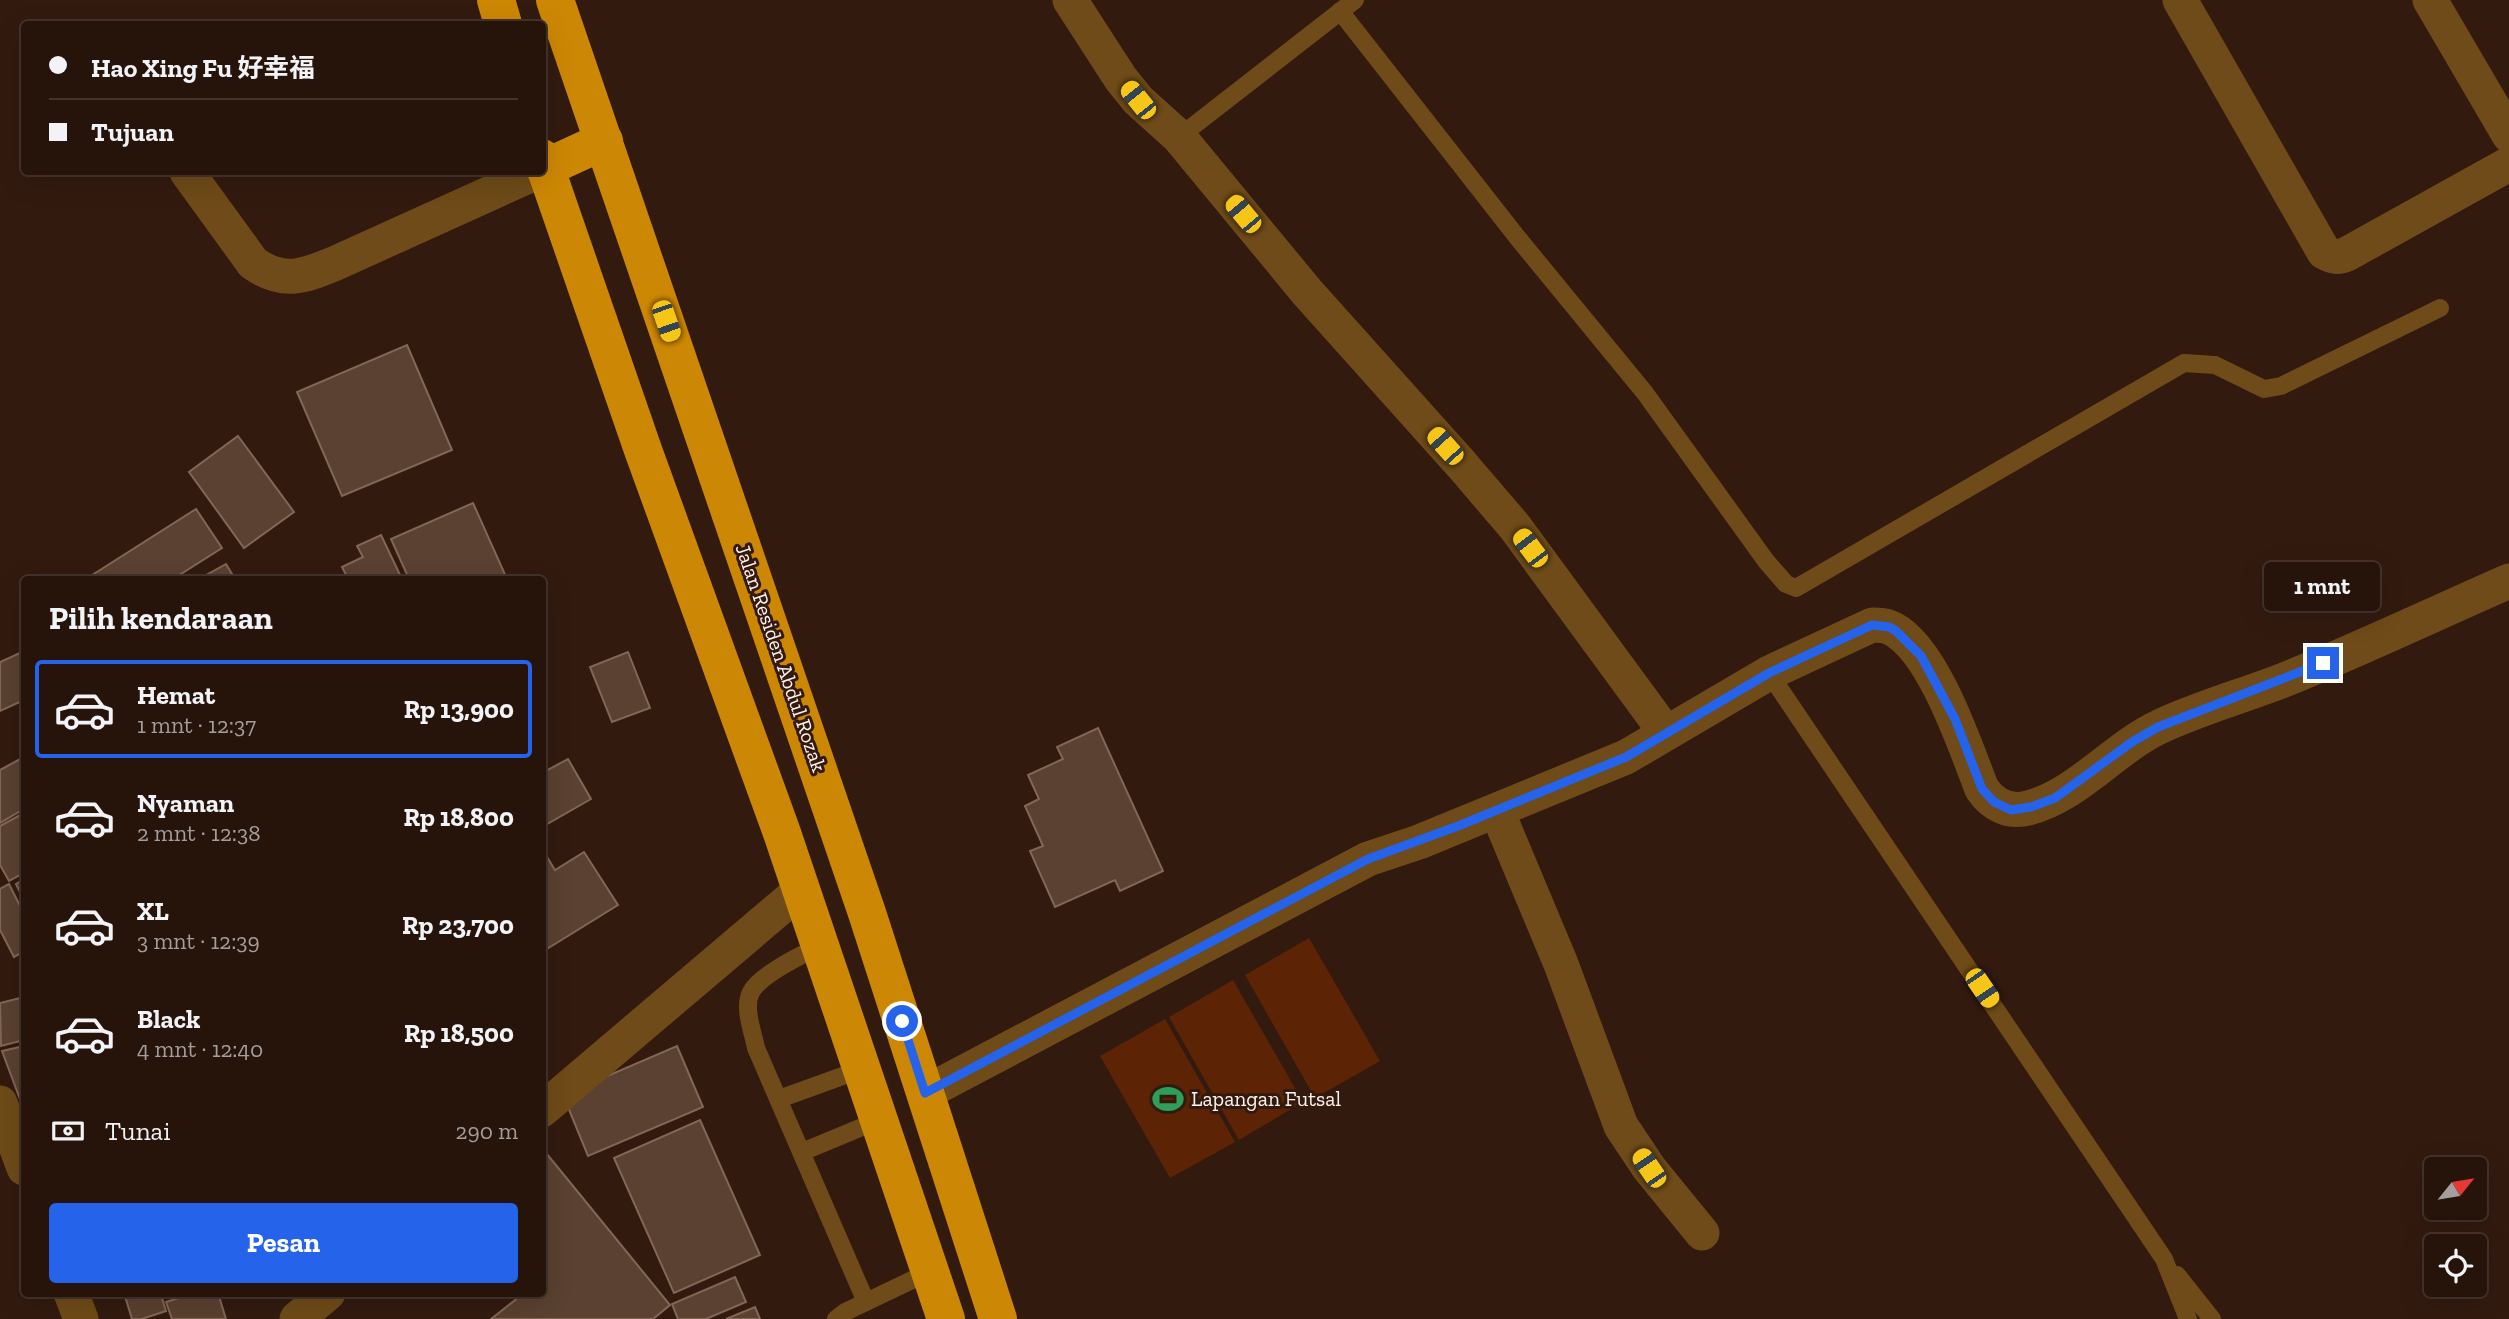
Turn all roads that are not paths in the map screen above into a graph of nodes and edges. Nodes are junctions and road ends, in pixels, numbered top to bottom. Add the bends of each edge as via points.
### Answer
1 (496, 0) edge
2 (555, 0) edge
3 (1070, 0) edge
4 (1355, 0) edge
5 (2180, 0) edge
6 (2430, 0) edge
7 (1340, 11) junction
8 (502, 21) edge
9 (2509, 135) edge
10 (1179, 137) junction
11 (604, 141) junction
12 (546, 164) edge
13 (2509, 164) edge
14 (189, 175) edge
15 (523, 175) edge
16 (545, 175) edge
17 (2440, 308) dead end
18 (2509, 581) edge
19 (1769, 673) junction
20 (1666, 733) junction
21 (1497, 811) junction
22 (802, 890) junction
23 (821, 945) junction
24 (862, 1069) junction
25 (925, 1093) junction
26 (779, 1099) junction
27 (0, 1103) edge
28 (546, 1107) edge
29 (879, 1120) junction
30 (803, 1152) junction
31 (21, 1160) edge
32 (1702, 1233) dead end
33 (2164, 1259) junction
34 (931, 1271) junction
35 (73, 1297) edge
36 (323, 1297) edge
37 (866, 1302) junction
38 (81, 1319) edge
39 (298, 1319) edge
40 (836, 1319) edge
41 (946, 1319) edge
42 (999, 1319) edge
43 (2188, 1319) edge
44 (2212, 1319) edge

1 - 8 highway
2 - 11 highway, Jalan Residen Abdul Rozak
3 - 10 street via 1121,79
4 - 7 lane
5 - 13 street via 2329,255 2347,254
6 - 9 street
7 - 10 lane
7 - 17 lane via 1644,393 1766,561 1786,584 1796,588 2184,363 2216,365 2264,389 2281,386
10 - 20 street via 1307,292 1515,527
11 - 12 highway
11 - 25 highway, Jalan Residen Abdul Rozak
14 - 15 street via 253,263 268,274 286,277 336,263
16 - 22 highway
18 - 19 street via 2284,680 2158,727 2055,798 2020,809 2003,807 1987,796 1943,694 1921,656 1889,627 1872,625
19 - 20 street
19 - 33 lane
20 - 21 street via 1626,757
21 - 25 street via 1368,859
21 - 32 street via 1561,964 1621,1126
22 - 23 highway
22 - 28 street
23 - 24 highway
23 - 26 lane via 774,971 751,992 748,1013 756,1048
24 - 26 lane
24 - 29 highway
25 - 42 highway, Jalan Residen Abdul Rozak
26 - 30 lane
27 - 31 street
29 - 30 lane
29 - 34 highway
30 - 37 lane
33 - 43 lane
33 - 44 lane
34 - 37 lane
34 - 41 highway
35 - 38 street
36 - 39 street
37 - 40 lane

